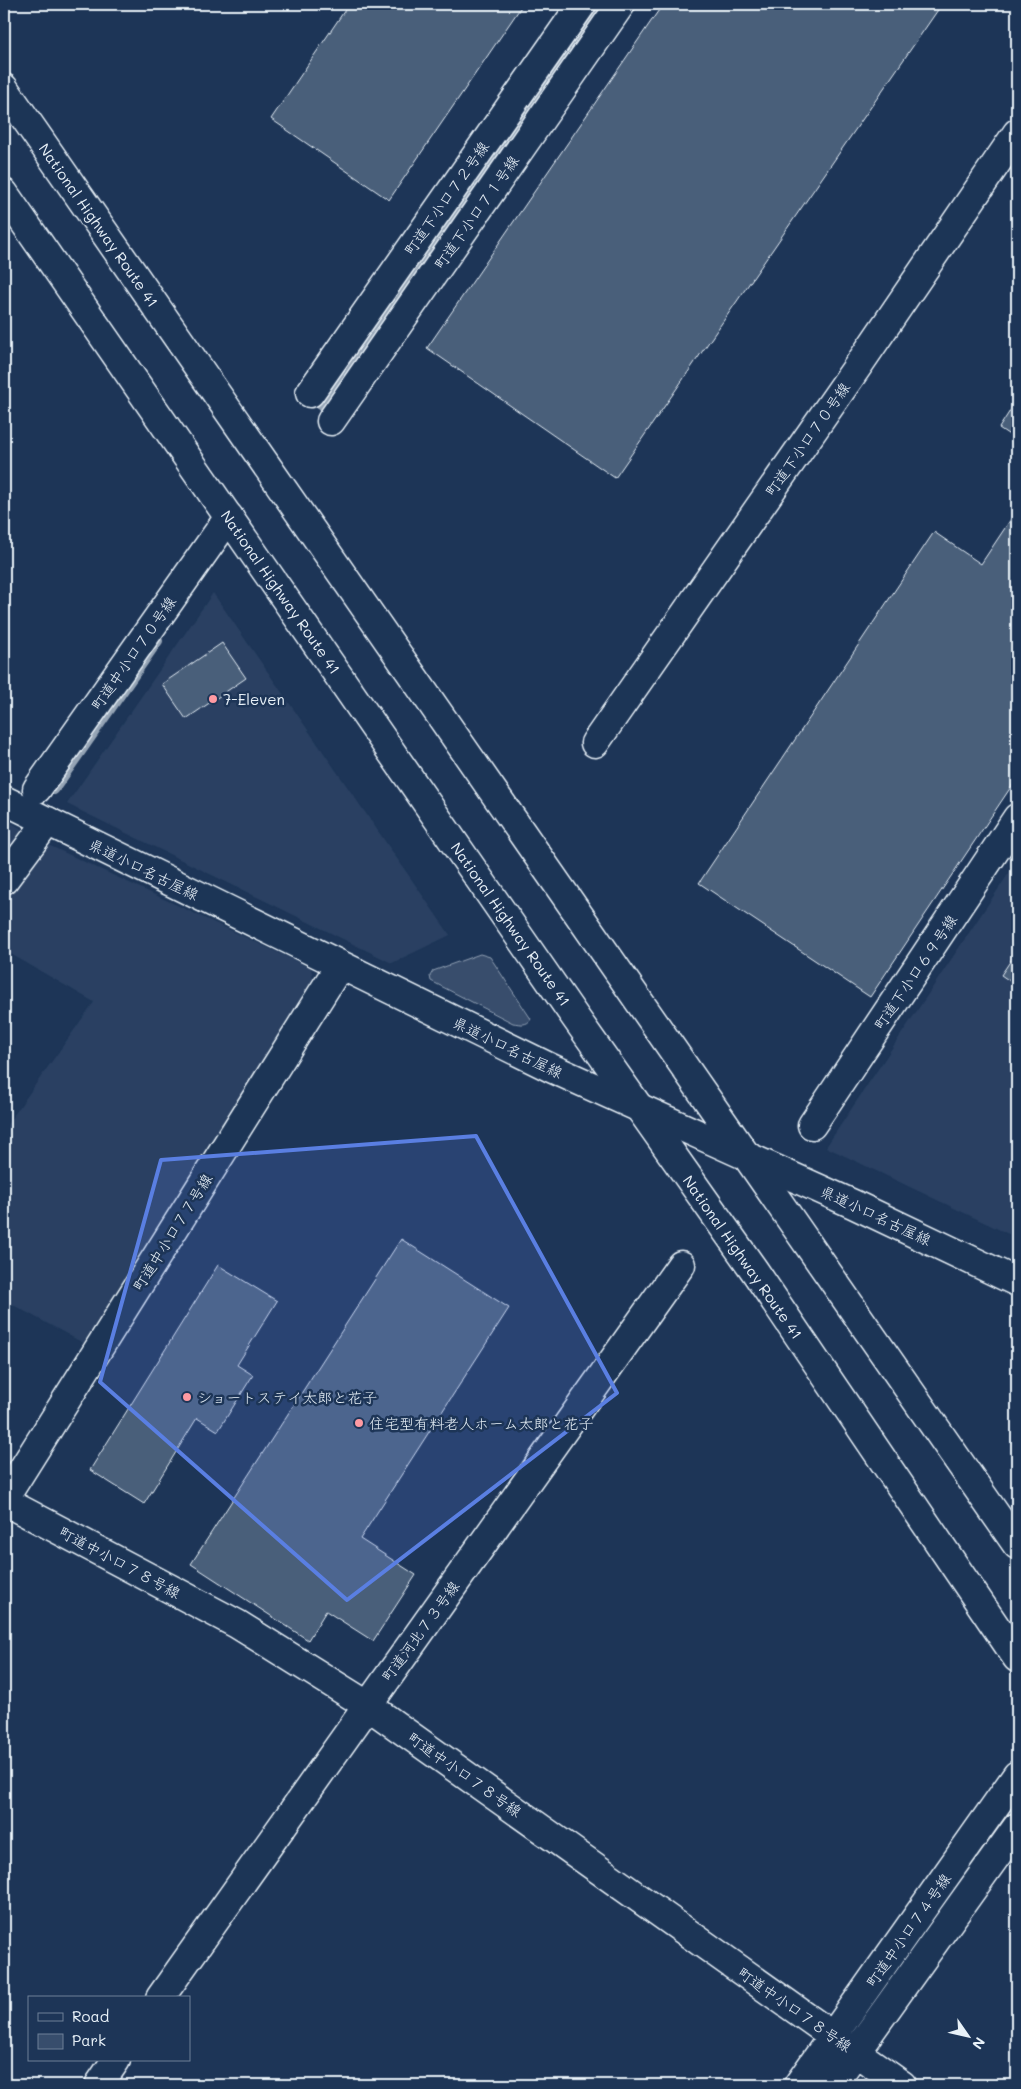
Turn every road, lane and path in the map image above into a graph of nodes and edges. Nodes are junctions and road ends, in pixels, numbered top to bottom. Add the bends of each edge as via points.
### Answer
1 (582, 4) edge
2 (621, 4) edge
3 (4, 88) edge
4 (1017, 133) edge
5 (4, 193) edge
6 (310, 393) dead end
7 (331, 421) dead end
8 (229, 517) junction
9 (595, 742) dead end
10 (37, 789) dead end
11 (4, 800) edge
12 (1017, 818) edge
13 (48, 821) junction
14 (4, 880) edge
15 (340, 965) junction
16 (640, 1108) junction
17 (812, 1125) dead end
18 (748, 1157) junction
19 (681, 1265) dead end
20 (1017, 1282) edge
21 (4, 1500) edge
22 (1017, 1545) edge
23 (1017, 1658) edge
24 (367, 1705) junction
25 (1017, 1776) edge
26 (1017, 1827) edge
27 (161, 1996) edge
28 (833, 2036) junction
29 (856, 2052) junction
30 (115, 2062) edge
31 (98, 2085) edge
32 (798, 2085) edge
33 (832, 2085) edge
34 (902, 2085) edge

1 - 6 main road, 町道下小口７２号線
2 - 7 main road, 町道下小口７１号線
3 - 18 main road, National Highway Route 41
4 - 9 main road, 町道下小口７０号線
5 - 8 main road, National Highway Route 41
8 - 10 main road, 町道中小口７０号線
8 - 16 main road, National Highway Route 41
11 - 13 main road, 県道小口名古屋線
12 - 17 main road, 町道下小口６９号線
13 - 14 main road
13 - 15 main road, 県道小口名古屋線
15 - 16 main road, 県道小口名古屋線
15 - 21 main road, 町道中小口７７号線
16 - 18 main road, 県道小口名古屋線
16 - 23 main road, National Highway Route 41
18 - 20 main road, 県道小口名古屋線
18 - 22 main road, National Highway Route 41
19 - 24 main road, 町道河北７３号線
21 - 24 main road, 町道中小口７８号線 via 238,1624
24 - 27 main road, 町道河北７３号線
24 - 28 main road, 町道中小口７８号線
25 - 28 main road, 町道中小口７４号線
26 - 29 main road, 町道中小口７４号線
28 - 29 main road, 町道中小口７８号線
28 - 32 main road, 町道中小口７４号線
29 - 33 main road, 町道中小口７４号線
29 - 34 main road, 町道中小口７８号線
30 - 31 main road

